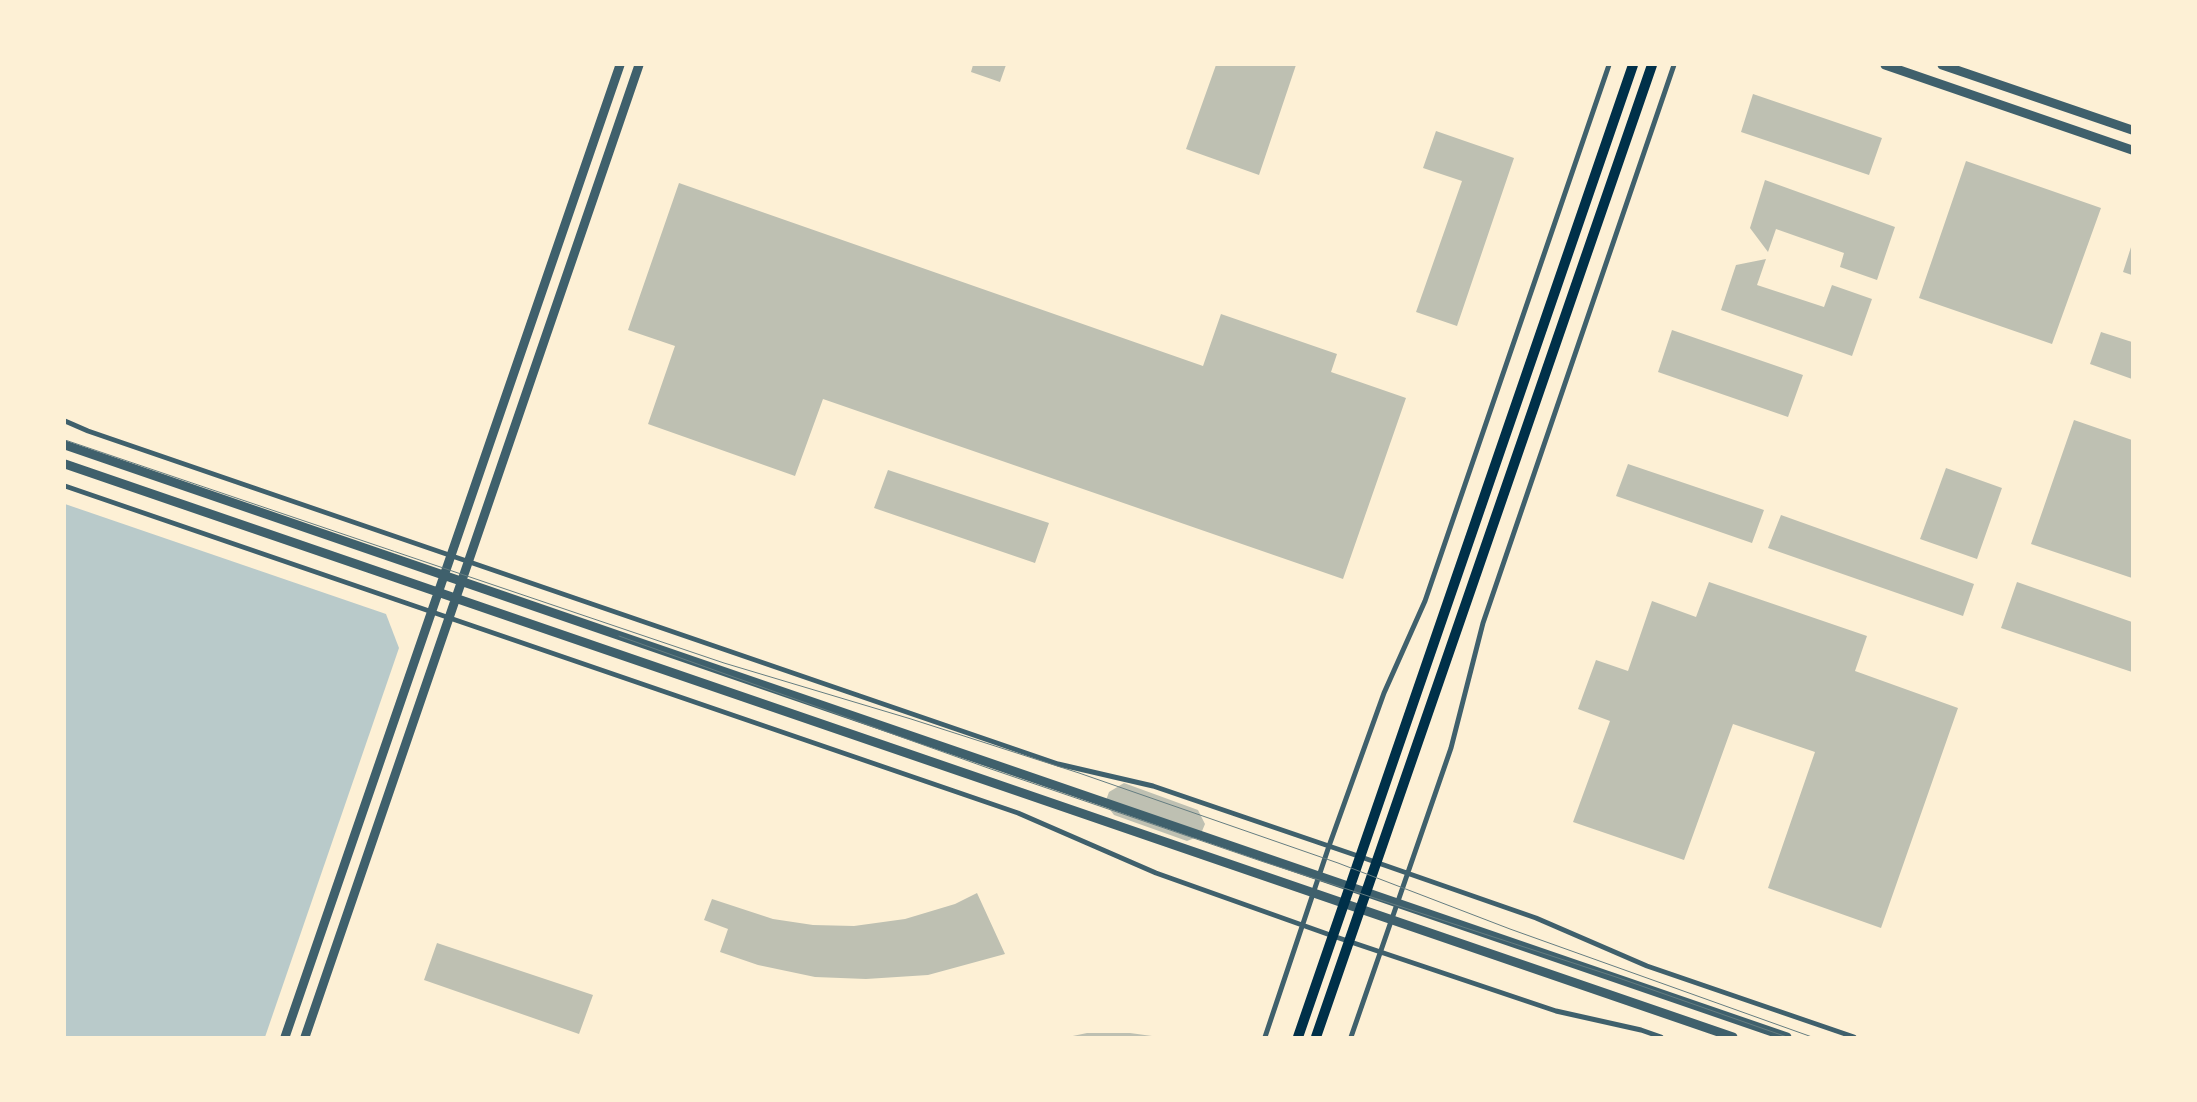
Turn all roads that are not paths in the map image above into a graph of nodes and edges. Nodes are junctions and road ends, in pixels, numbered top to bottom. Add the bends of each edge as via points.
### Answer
1 (620, 65) edge
2 (640, 65) edge
3 (1609, 65) edge
4 (1633, 65) edge
5 (1652, 65) edge
6 (1674, 65) edge
7 (1886, 65) edge
8 (1942, 65) edge
9 (2132, 130) edge
10 (2132, 150) edge
11 (65, 421) edge
12 (65, 445) edge
13 (65, 464) edge
14 (65, 486) edge
15 (452, 555) junction
16 (469, 561) junction
17 (445, 576) junction
18 (462, 581) junction
19 (440, 592) junction
20 (456, 598) junction
21 (433, 612) junction
22 (450, 618) junction
23 (1329, 846) junction
24 (1360, 857) junction
25 (1376, 863) junction
26 (1408, 874) junction
27 (1319, 876) junction
28 (1350, 887) junction
29 (1365, 893) junction
30 (1313, 894) junction
31 (1344, 904) junction
32 (1397, 904) junction
33 (1360, 909) junction
34 (1391, 920) junction
35 (1303, 926) junction
36 (1333, 936) junction
37 (1349, 942) junction
38 (1380, 952) junction
39 (285, 1037) edge
40 (305, 1037) edge
41 (1264, 1037) edge
42 (1298, 1037) edge
43 (1316, 1037) edge
44 (1351, 1037) edge
45 (1661, 1037) edge
46 (1733, 1037) edge
47 (1787, 1037) edge
48 (1854, 1037) edge

1 - 15 street
2 - 16 street
3 - 23 street via 1425,601 1384,693
4 - 24 main road
5 - 25 main road
6 - 26 street via 1482,623 1451,748
7 - 10 street
8 - 9 street
11 - 15 street
12 - 17 street
13 - 19 street
14 - 21 street
15 - 16 street
15 - 17 street
16 - 18 street
16 - 23 street via 1058,764 1153,786
17 - 18 street
17 - 19 street
18 - 20 street
18 - 27 street
19 - 20 street
19 - 21 street
20 - 22 street
20 - 30 street
21 - 22 street
21 - 39 street
22 - 35 street via 1018,813 1156,874
22 - 40 street
23 - 24 street
23 - 27 street
24 - 25 street
24 - 28 main road
25 - 26 street
25 - 29 main road
26 - 32 street
26 - 48 street via 1536,918 1647,966
27 - 28 street
27 - 30 street
28 - 29 street
28 - 31 main road
29 - 32 street
29 - 33 main road
30 - 31 street
30 - 35 street
31 - 33 street
31 - 36 main road
32 - 34 street
32 - 47 street
33 - 34 street
33 - 37 main road
34 - 38 street
34 - 46 street
35 - 36 street
35 - 41 street
36 - 37 street
36 - 42 main road
37 - 38 street
37 - 43 main road
38 - 44 street
38 - 45 street via 1556,1011

